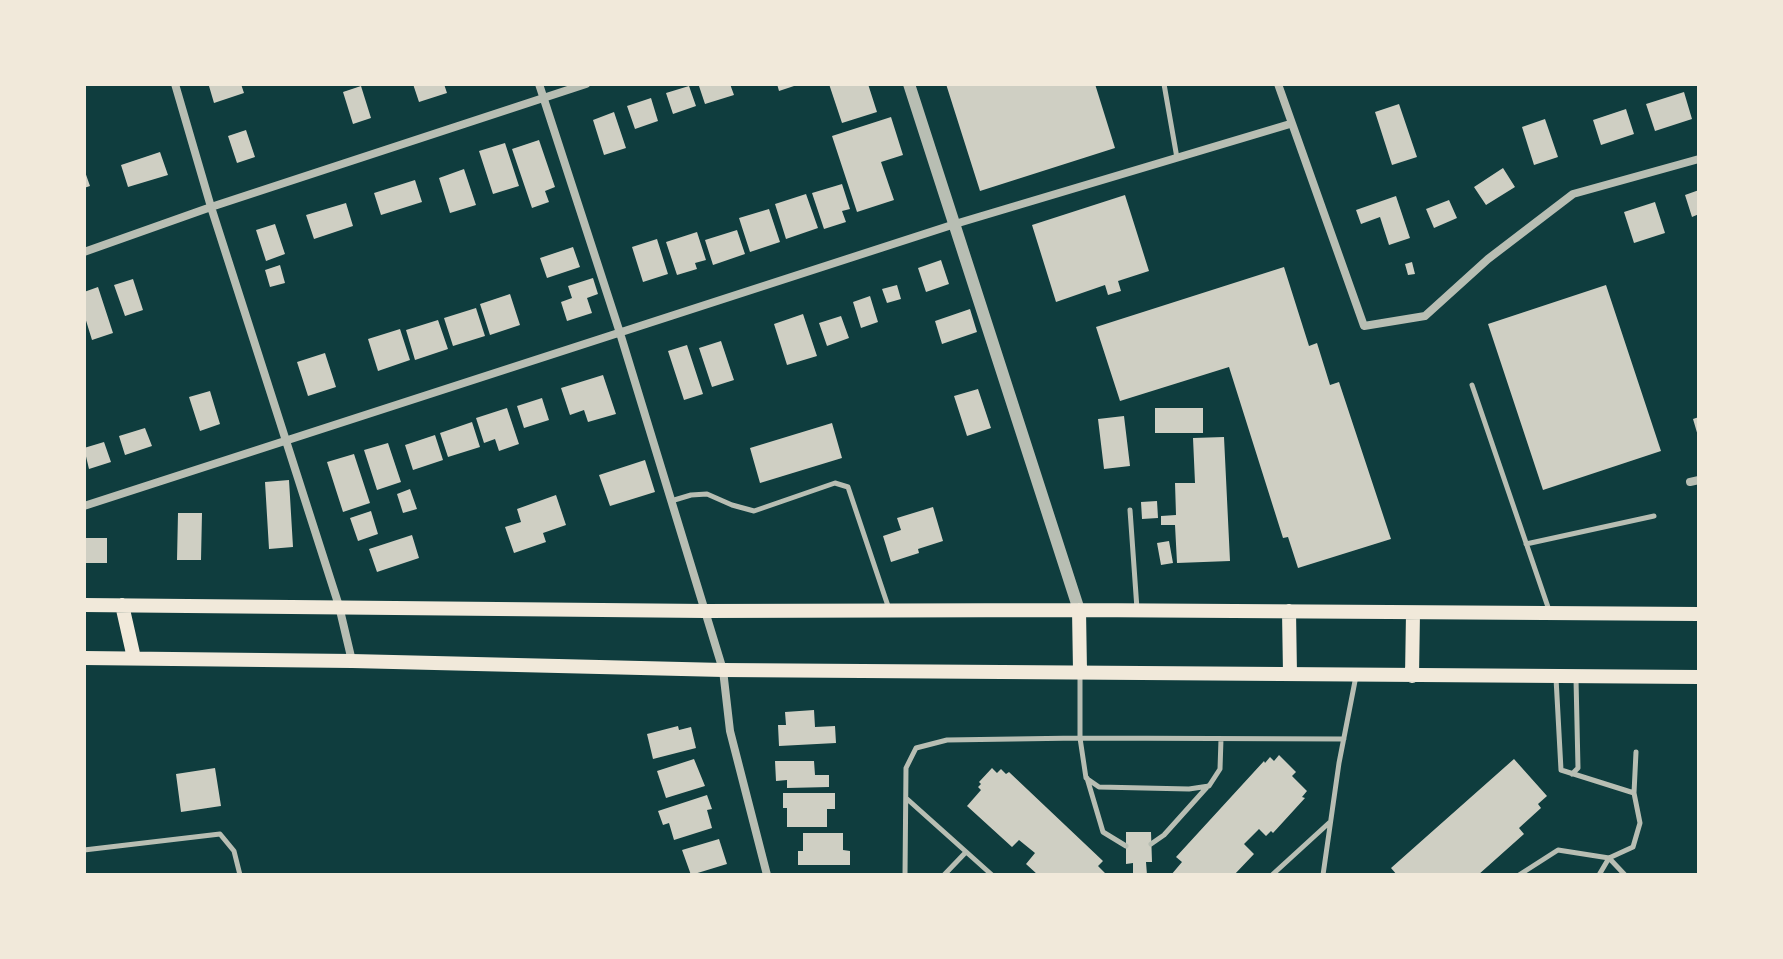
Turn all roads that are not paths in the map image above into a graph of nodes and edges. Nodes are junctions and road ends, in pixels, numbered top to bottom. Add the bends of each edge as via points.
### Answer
1 (175, 84) edge
2 (539, 84) edge
3 (586, 84) edge
4 (909, 84) edge
5 (1164, 84) edge
6 (1278, 84) edge
7 (543, 98) junction
8 (1290, 124) junction
9 (1177, 158) junction
10 (1699, 159) edge
11 (211, 207) junction
12 (955, 224) junction
13 (84, 252) edge
14 (620, 333) junction
15 (1472, 385) dead end
16 (287, 440) junction
17 (671, 501) junction
18 (84, 506) edge
19 (1130, 510) dead end
20 (1654, 516) dead end
21 (1525, 544) junction
22 (84, 605) edge
23 (122, 605) junction
24 (339, 606) junction
25 (890, 610) junction
26 (1079, 610) junction
27 (1137, 610) junction
28 (705, 611) junction
29 (1289, 611) junction
30 (1413, 613) junction
31 (1699, 614) edge
32 (1551, 615) junction
33 (84, 658) edge
34 (134, 658) junction
35 (352, 661) junction
36 (723, 670) junction
37 (1080, 671) junction
38 (1290, 674) junction
39 (1356, 676) junction
40 (1412, 676) junction
41 (1556, 677) junction
42 (1576, 677) junction
43 (1699, 677) edge
44 (1080, 738) junction
45 (1221, 739) junction
46 (1344, 739) junction
47 (1636, 752) dead end
48 (1571, 774) junction
49 (1086, 778) junction
50 (1209, 786) junction
51 (1634, 793) junction
52 (906, 798) junction
53 (1331, 821) junction
54 (1151, 844) dead end
55 (1126, 846) dead end
56 (84, 850) edge
57 (966, 852) junction
58 (1609, 858) junction
59 (240, 875) edge
60 (767, 875) edge
61 (905, 875) edge
62 (944, 875) edge
63 (992, 875) edge
64 (1272, 875) edge
65 (1323, 875) edge
66 (1519, 875) edge
67 (1599, 875) edge
68 (1625, 875) edge

1 - 11 street
2 - 7 street
3 - 7 street
4 - 12 street
5 - 9 lane
6 - 8 street
7 - 11 street
7 - 14 street
8 - 9 street
8 - 10 street via 1364,326 1425,316 1573,194
9 - 12 street
11 - 13 street
11 - 16 street
12 - 14 street
12 - 26 street
14 - 16 street
14 - 17 street
15 - 21 lane
16 - 18 street
16 - 24 street
17 - 25 lane via 707,494 754,511 835,483 848,487
17 - 28 street
19 - 27 lane
20 - 21 lane
21 - 32 lane
22 - 23 main road
23 - 24 main road
23 - 34 main road
24 - 28 main road
24 - 35 street
25 - 26 main road
25 - 28 main road
26 - 27 main road
26 - 37 main road
27 - 29 main road
28 - 36 street
29 - 30 main road
29 - 38 main road
30 - 32 main road
30 - 40 main road
31 - 32 main road
33 - 34 main road
34 - 35 main road
35 - 36 main road
36 - 37 main road
36 - 60 street via 730,731
37 - 38 main road
37 - 44 lane
38 - 39 main road
39 - 40 main road
39 - 46 lane
40 - 41 main road
41 - 42 main road
41 - 48 lane via 1561,770
42 - 43 main road
42 - 48 lane via 1578,768
44 - 45 lane
44 - 49 lane
44 - 52 lane via 947,740 916,748 906,768
45 - 46 lane
45 - 50 lane via 1220,769
46 - 53 lane
47 - 51 lane
48 - 51 lane
49 - 50 lane via 1099,787
49 - 55 lane via 1103,832
50 - 54 lane
51 - 58 lane via 1640,823 1633,847
52 - 57 lane
52 - 61 lane
53 - 64 lane
53 - 65 lane
56 - 59 lane via 220,834 234,851
57 - 62 lane
57 - 63 lane
58 - 66 lane via 1558,850
58 - 67 lane
58 - 68 lane

